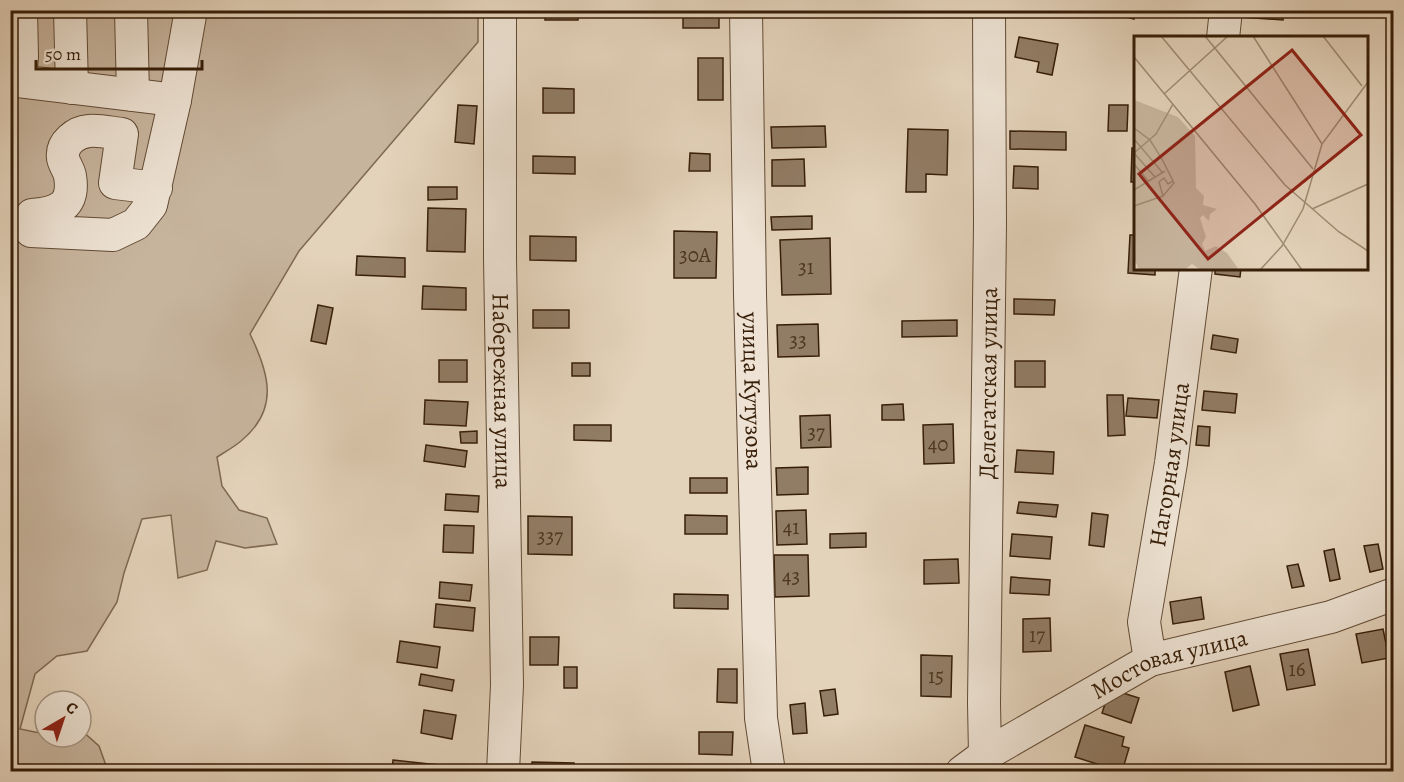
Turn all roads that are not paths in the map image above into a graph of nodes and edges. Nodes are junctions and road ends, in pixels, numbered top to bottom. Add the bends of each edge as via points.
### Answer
1 (21, 10) edge
2 (70, 10) edge
3 (131, 10) edge
4 (191, 10) edge
5 (500, 10) edge
6 (746, 10) edge
7 (989, 10) edge
8 (1226, 10) edge
9 (1223, 36) edge
10 (15, 80) edge
11 (72, 88) junction
12 (133, 95) junction
13 (175, 100) junction
14 (156, 188) junction
15 (21, 229) edge
16 (1196, 270) edge
17 (1394, 594) edge
18 (1150, 660) junction
19 (974, 763) edge
20 (502, 771) edge
21 (769, 771) edge

1 - 10 street via 22,56
2 - 11 street
3 - 12 street
4 - 13 street
5 - 20 street, Набережная улица via 507,685
6 - 21 street, улица Кутузова via 761,718
7 - 19 street, Делегатская улица via 984,703
8 - 9 street
10 - 11 street
11 - 12 street
12 - 13 street
13 - 14 street
14 - 15 street via 151,205 136,224 113,235
14 - 15 street via 116,183 122,134 89,131 75,135 67,143 63,158 71,190 65,206 50,214 32,215
16 - 18 street, Нагорная улица via 1171,463 1144,622
17 - 18 street, Мостовая улица via 1331,617
18 - 19 street, Мостовая улица

